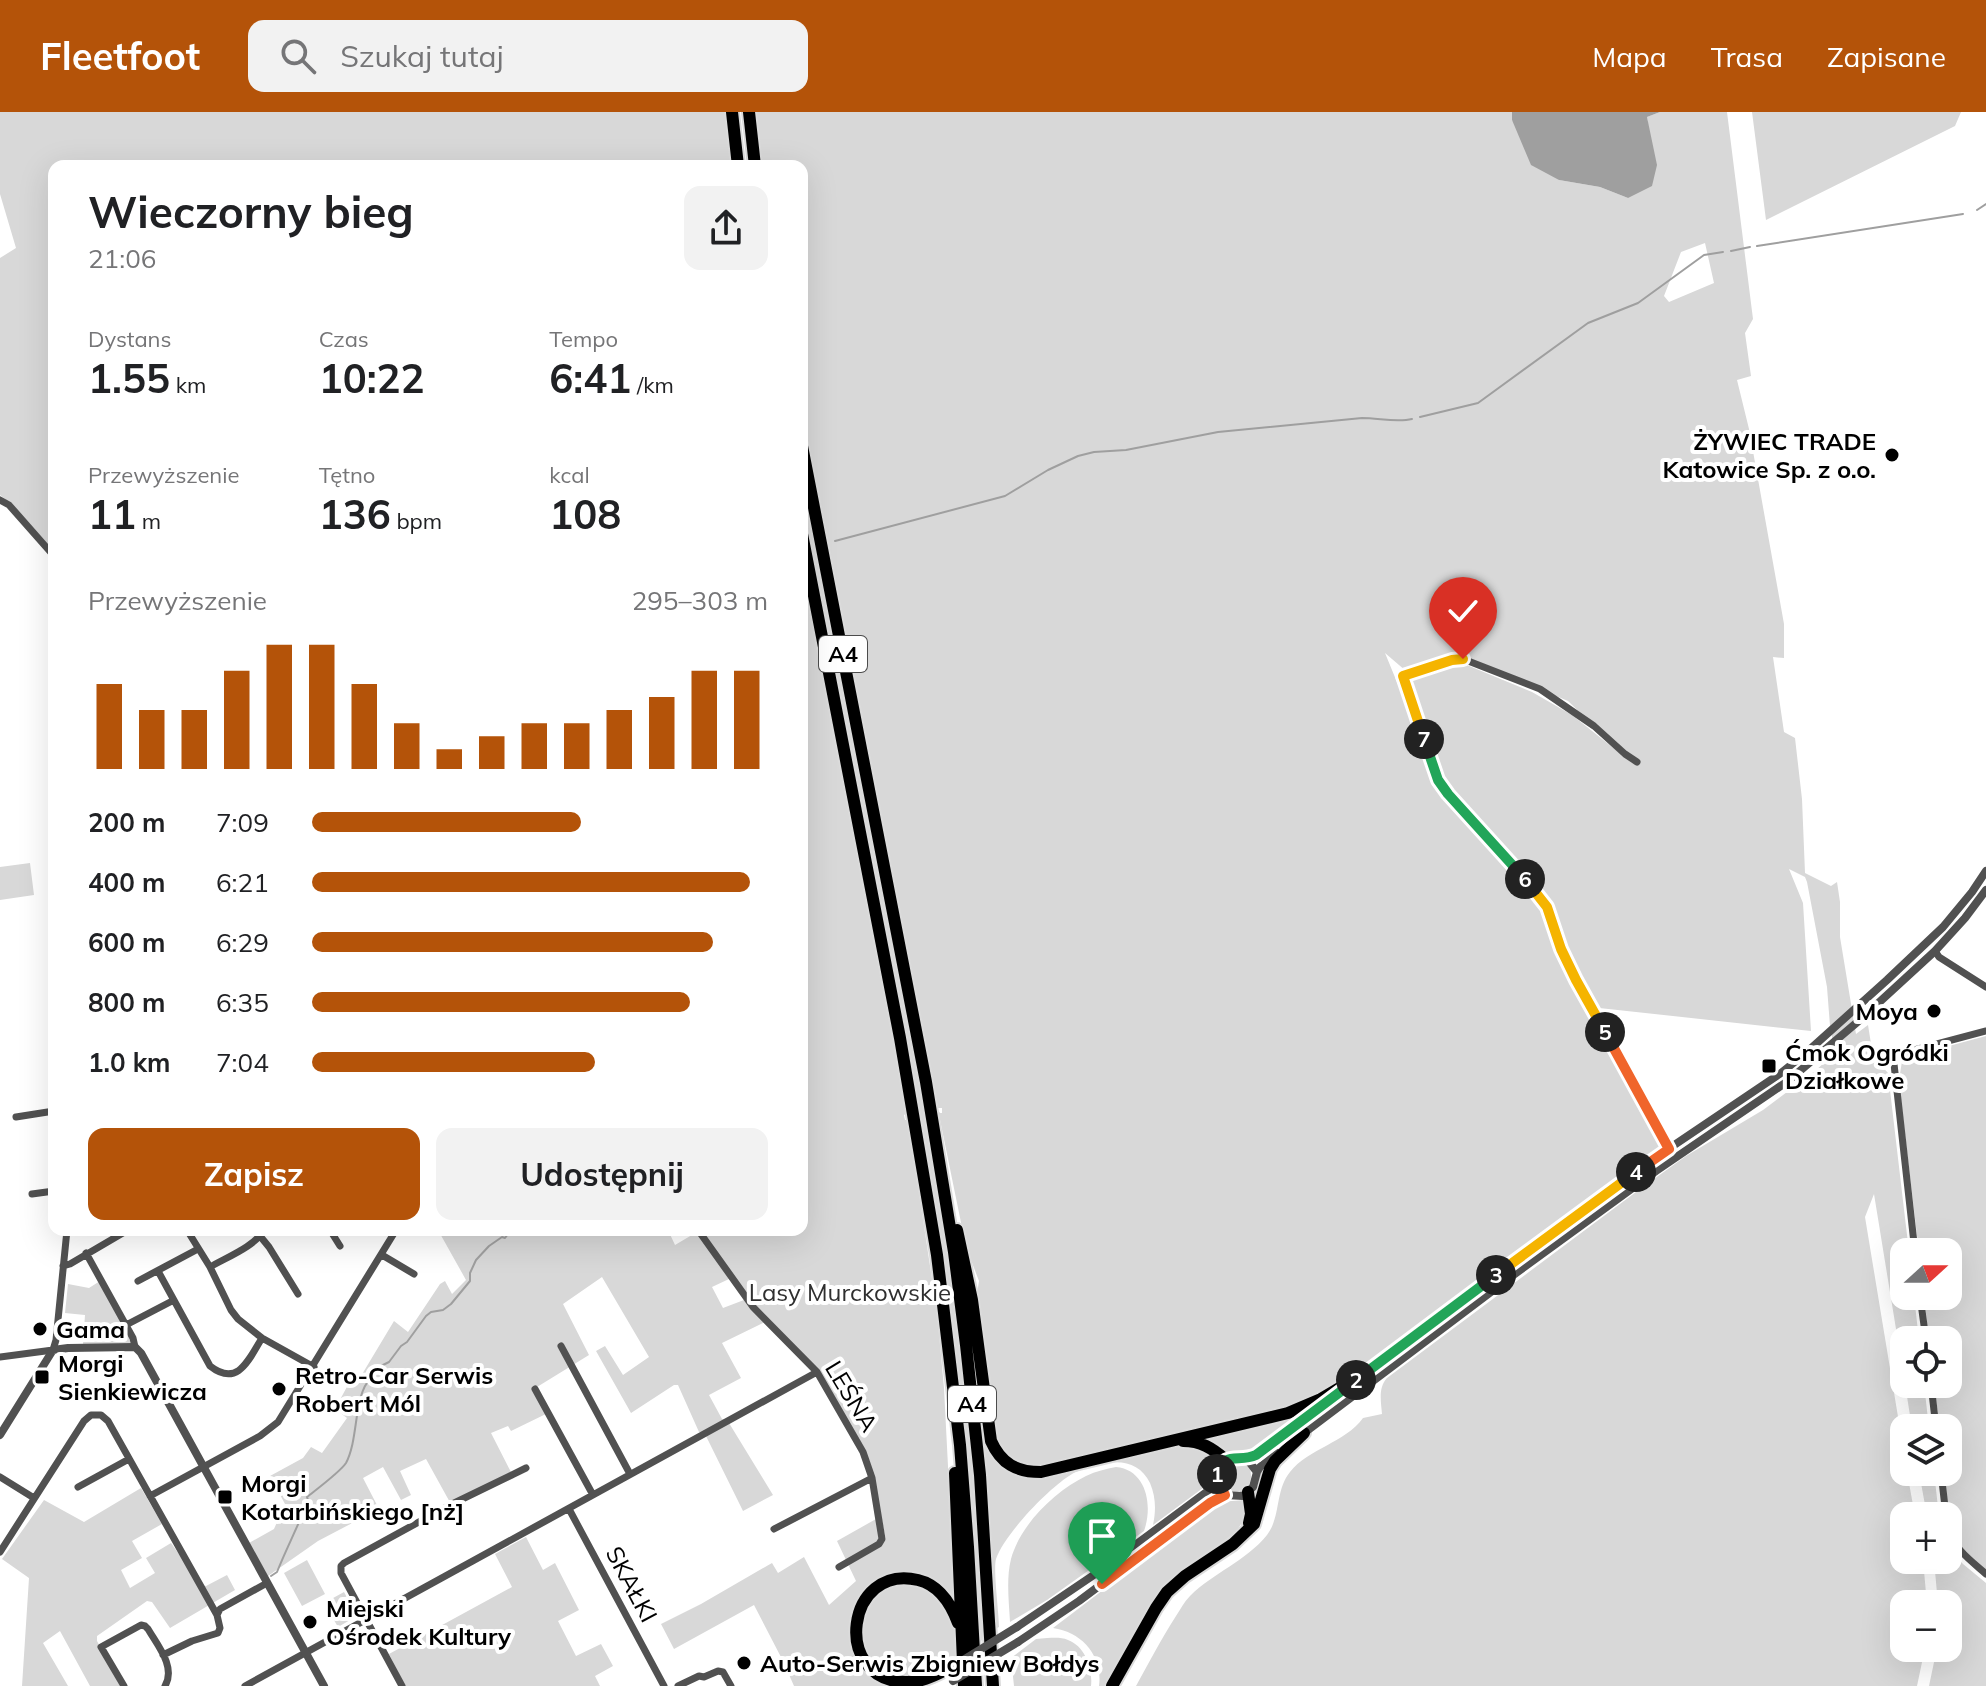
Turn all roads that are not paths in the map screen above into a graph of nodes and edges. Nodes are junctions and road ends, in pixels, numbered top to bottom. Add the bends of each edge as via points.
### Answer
1 (732, 112) edge
2 (749, 112) edge
3 (737, 160) edge
4 (754, 160) edge
5 (808, 477) edge
6 (0, 500) edge
7 (48, 549) edge
8 (808, 565) edge
9 (1637, 762) dead end
10 (1986, 871) edge
11 (1986, 890) edge
12 (1935, 951) junction
13 (1986, 987) edge
14 (1986, 1031) edge
15 (48, 1112) edge
16 (16, 1117) dead end
17 (1669, 1149) junction
18 (943, 1185) junction
19 (48, 1192) edge
20 (32, 1194) dead end
21 (66, 1236) edge
22 (117, 1236) edge
23 (190, 1236) edge
24 (257, 1236) edge
25 (264, 1236) edge
26 (334, 1236) edge
27 (393, 1236) edge
28 (702, 1236) edge
29 (1913, 1238) edge
30 (340, 1246) dead end
31 (198, 1249) junction
32 (86, 1253) junction
33 (382, 1255) junction
34 (63, 1266) junction
35 (210, 1267) junction
36 (158, 1271) junction
37 (414, 1274) dead end
38 (138, 1281) dead end
39 (298, 1294) dead end
40 (174, 1300) junction
41 (126, 1325) junction
42 (262, 1338) junction
43 (561, 1346) dead end
44 (949, 1346) junction
45 (135, 1347) junction
46 (53, 1350) junction
47 (0, 1357) edge
48 (314, 1367) junction
49 (817, 1372) junction
50 (1365, 1373) junction
51 (535, 1389) dead end
52 (1304, 1433) junction
53 (0, 1435) edge
54 (1162, 1442) junction
55 (129, 1459) junction
56 (1247, 1459) junction
57 (1226, 1460) junction
58 (204, 1467) junction
59 (526, 1468) dead end
60 (1257, 1472) junction
61 (630, 1474) junction
62 (0, 1477) edge
63 (872, 1478) junction
64 (1216, 1479) junction
65 (78, 1487) dead end
66 (1248, 1492) junction
67 (593, 1495) junction
68 (1225, 1495) junction
69 (150, 1496) junction
70 (34, 1498) junction
71 (569, 1509) junction
72 (774, 1529) dead end
73 (1244, 1533) junction
74 (0, 1552) edge
75 (1962, 1553) edge
76 (839, 1567) dead end
77 (1986, 1574) edge
78 (267, 1583) junction
79 (217, 1615) junction
80 (366, 1620) junction
81 (962, 1642) junction
82 (306, 1653) junction
83 (163, 1655) junction
84 (952, 1667) junction
85 (659, 1677) junction
86 (954, 1684) edge
87 (124, 1686) edge
88 (165, 1686) edge
89 (245, 1686) edge
90 (324, 1686) edge
91 (402, 1686) edge
92 (664, 1686) edge
93 (678, 1686) edge
94 (731, 1686) edge
95 (925, 1686) edge
96 (976, 1686) edge
97 (993, 1686) edge
98 (1112, 1686) edge

1 - 3 highway
2 - 4 highway
5 - 18 highway, A4
6 - 7 street
8 - 44 highway, A4 via 900,1038
9 - 17 street via 1540,689 1463,659 1403,676 1438,780 1547,907 1576,980
10 - 17 street via 1943,927 1807,1052
11 - 12 street
12 - 13 street
12 - 52 street via 1788,1081 1656,1171
14 - 29 street via 1903,1053 1894,1064
15 - 16 street
17 - 50 street
18 - 54 highway via 965,1262 991,1441 1005,1463 1041,1472
18 - 97 highway, A4 via 975,1424
19 - 20 street
21 - 34 street
22 - 32 street
23 - 31 street
24 - 35 street
25 - 39 street
26 - 30 street
27 - 33 street
28 - 49 street, LEŚNA via 753,1307
31 - 35 street
31 - 36 street
32 - 34 street
32 - 41 street
33 - 37 street
33 - 48 street
34 - 46 street
35 - 42 street via 231,1310
36 - 38 street
36 - 40 street
40 - 41 street
40 - 42 street via 210,1366 222,1373 240,1370
41 - 45 street
42 - 48 street
43 - 61 street
44 - 81 highway
44 - 96 highway, A4
45 - 46 street
45 - 58 street
46 - 47 street
46 - 53 street
48 - 58 street via 275,1425
49 - 61 street
49 - 63 street, LEŚNA
50 - 54 highway via 1288,1413
50 - 56 street
51 - 67 street
52 - 60 street
52 - 73 highway via 1270,1469 1258,1515
54 - 57 highway via 1197,1442
55 - 65 street
55 - 69 street
55 - 70 street via 108,1421 91,1415
56 - 57 street
56 - 60 street
57 - 64 street
58 - 69 street
58 - 78 street
59 - 80 street via 344,1563 341,1573
60 - 66 street
61 - 67 street
62 - 70 street
63 - 72 street
63 - 76 street, LEŚNA via 882,1539
64 - 68 street
64 - 84 street, bridge via 1208,1491 1152,1533
66 - 68 street
66 - 73 highway via 1251,1514
67 - 71 street
68 - 86 street, bridge
69 - 79 street
70 - 74 street
71 - 80 street
71 - 85 street, SKAŁKI
73 - 98 highway via 1167,1592
75 - 77 street
78 - 79 street
78 - 82 street
79 - 83 street via 218,1633
80 - 82 street
80 - 91 street
81 - 84 highway via 949,1603 933,1587 913,1579 880,1586 857,1615 857,1644 868,1666 880,1675 916,1681
81 - 86 highway
82 - 89 street
82 - 90 street
83 - 87 street via 141,1625 101,1647
83 - 88 street via 169,1673
84 - 95 street
85 - 92 street, SKAŁKI
85 - 93 street
93 - 94 street via 718,1671

